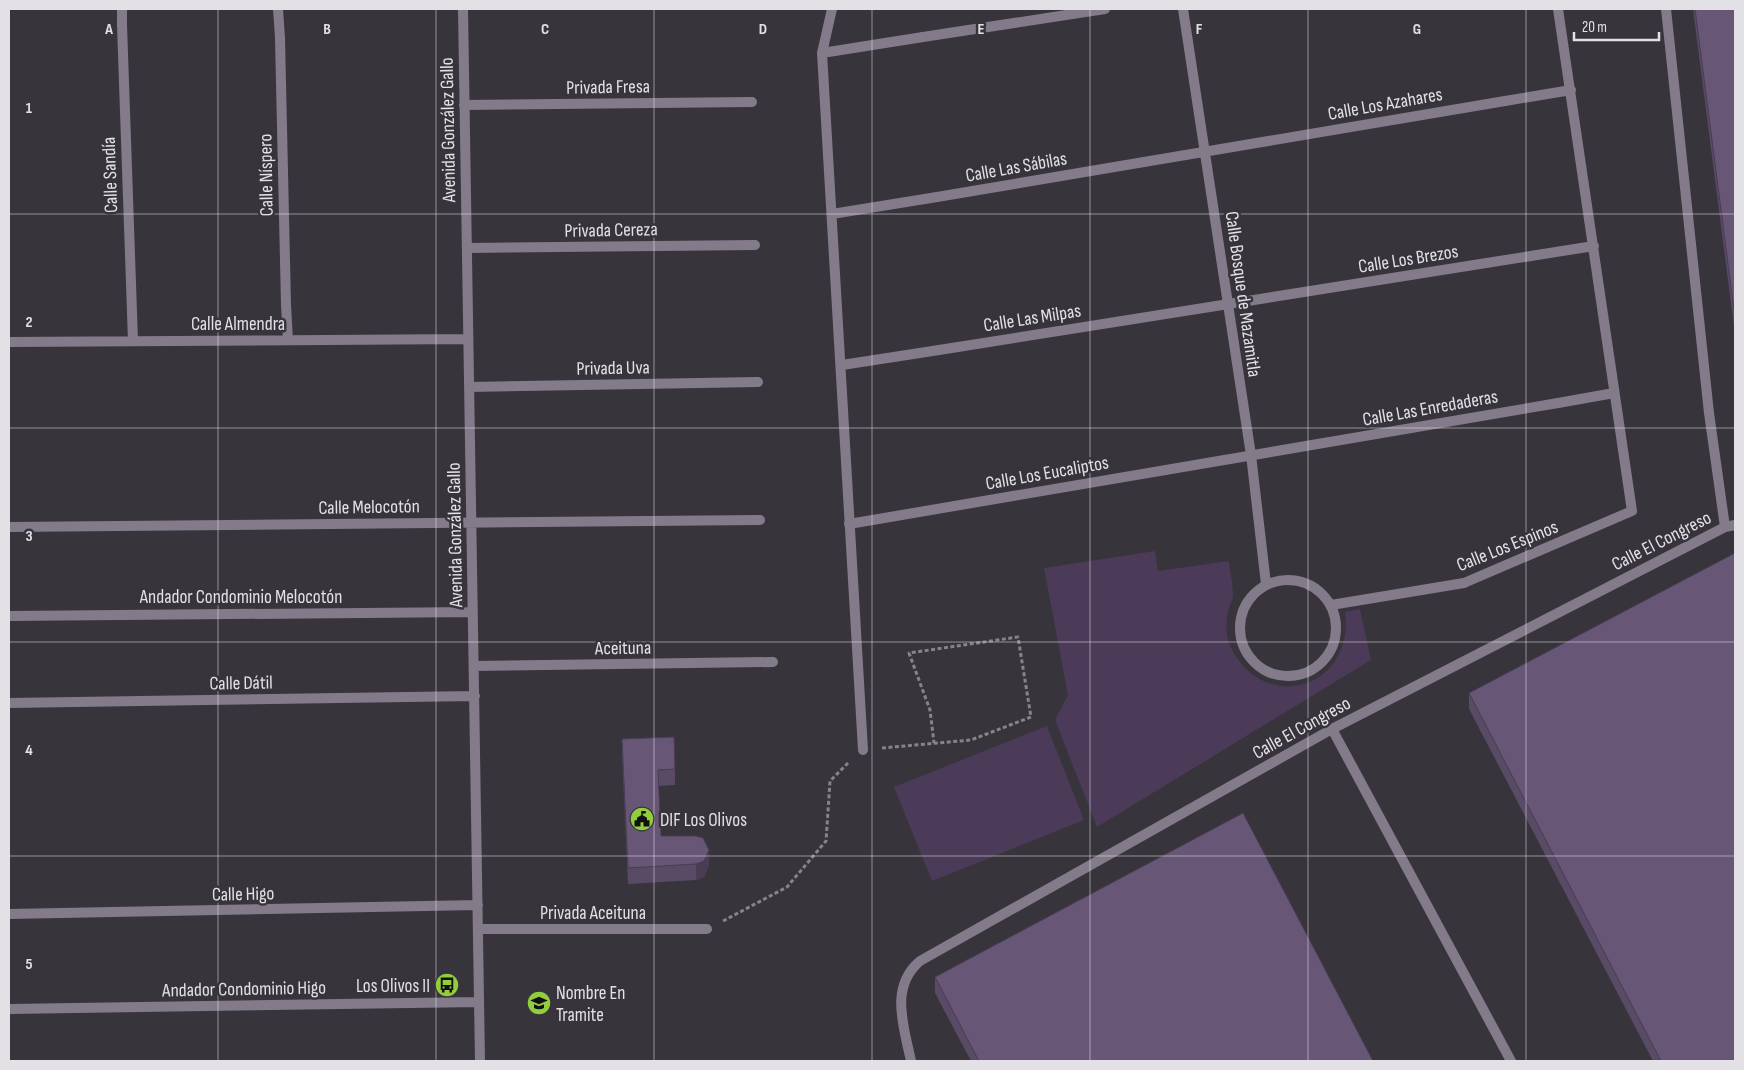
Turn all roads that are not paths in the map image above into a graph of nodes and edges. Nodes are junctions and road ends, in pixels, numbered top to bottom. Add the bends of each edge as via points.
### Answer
1 (122, 9) edge
2 (278, 9) edge
3 (463, 9) edge
4 (832, 9) edge
5 (1105, 9) edge
6 (1183, 9) edge
7 (1558, 9) edge
8 (1666, 9) edge
9 (822, 53) junction
10 (1571, 90) junction
11 (752, 102) dead end
12 (464, 105) junction
13 (1206, 151) junction
14 (832, 214) junction
15 (755, 245) dead end
16 (1594, 246) junction
17 (467, 248) junction
18 (1228, 304) junction
19 (468, 339) junction
20 (288, 340) junction
21 (133, 341) junction
22 (9, 342) edge
23 (842, 366) junction
24 (758, 382) dead end
25 (469, 387) junction
26 (1614, 393) junction
27 (1251, 455) junction
28 (760, 520) dead end
29 (471, 523) junction
30 (850, 524) junction
31 (1730, 526) edge
32 (9, 527) edge
33 (1266, 584) junction
34 (1331, 605) junction
35 (473, 612) junction
36 (9, 616) edge
37 (773, 662) dead end
38 (474, 666) junction
39 (474, 696) junction
40 (9, 704) edge
41 (1332, 729) junction
42 (863, 750) road end
43 (478, 905) junction
44 (9, 914) edge
45 (478, 929) junction
46 (707, 929) road end
47 (479, 1002) junction
48 (9, 1009) edge
49 (480, 1061) edge
50 (911, 1061) edge
51 (1511, 1061) edge

1 - 21 street, Calle Sandía
2 - 20 street, Calle Níspero
3 - 12 street, Avenida González Gallo
4 - 9 street
5 - 9 street
6 - 13 street, Calle Bosque de Mazamitla
7 - 10 street
8 - 31 street via 1708,403
9 - 14 street
10 - 13 street, Calle Los Azahares
10 - 16 street
11 - 12 street, Privada Fresa
12 - 17 street, Avenida González Gallo
13 - 14 street, Calle Las Sábilas
13 - 18 street, Calle Bosque de Mazamitla
14 - 23 street
15 - 17 street, Privada Cereza
16 - 18 street, Calle Los Brezos
16 - 26 street
17 - 19 street, Avenida González Gallo
18 - 23 street, Calle Las Milpas
18 - 27 street, Calle Bosque de Mazamitla
19 - 20 street, Calle Almendra
19 - 25 street, Avenida González Gallo
20 - 21 street, Calle Almendra
21 - 22 street, Calle Almendra
23 - 30 street
24 - 25 street, Privada Uva
25 - 29 street, Avenida González Gallo
26 - 27 street, Calle Las Enredaderas
26 - 34 street, Calle Los Espinos via 1632,511 1464,583
27 - 30 street, Calle Los Eucaliptos
27 - 33 street, Calle Bosque de Mazamitla
28 - 29 street, Calle Melocotón
29 - 32 street, Calle Melocotón
29 - 35 street, Avenida González Gallo
30 - 42 street
31 - 41 street, Calle El Congreso
33 - 34 street via 1284,579 1303,582 1320,591
33 - 34 street via 1251,595 1241,613 1239,631 1244,651 1256,665 1272,674 1291,677 1310,671 1324,660 1333,644 1336,625
35 - 36 street, Andador Condominio Melocotón
35 - 38 street, Avenida González Gallo
37 - 38 street, Aceituna
38 - 39 street, Avenida González Gallo
39 - 40 street, Calle Dátil
39 - 43 street, Avenida González Gallo
41 - 50 street, Calle El Congreso via 911,968 902,986 901,1012
41 - 51 street
43 - 44 street, Calle Higo
43 - 45 street, Avenida González Gallo
45 - 46 street, Privada Aceituna
45 - 47 street, Avenida González Gallo
47 - 48 street, Andador Condominio Higo
47 - 49 street, Avenida González Gallo

